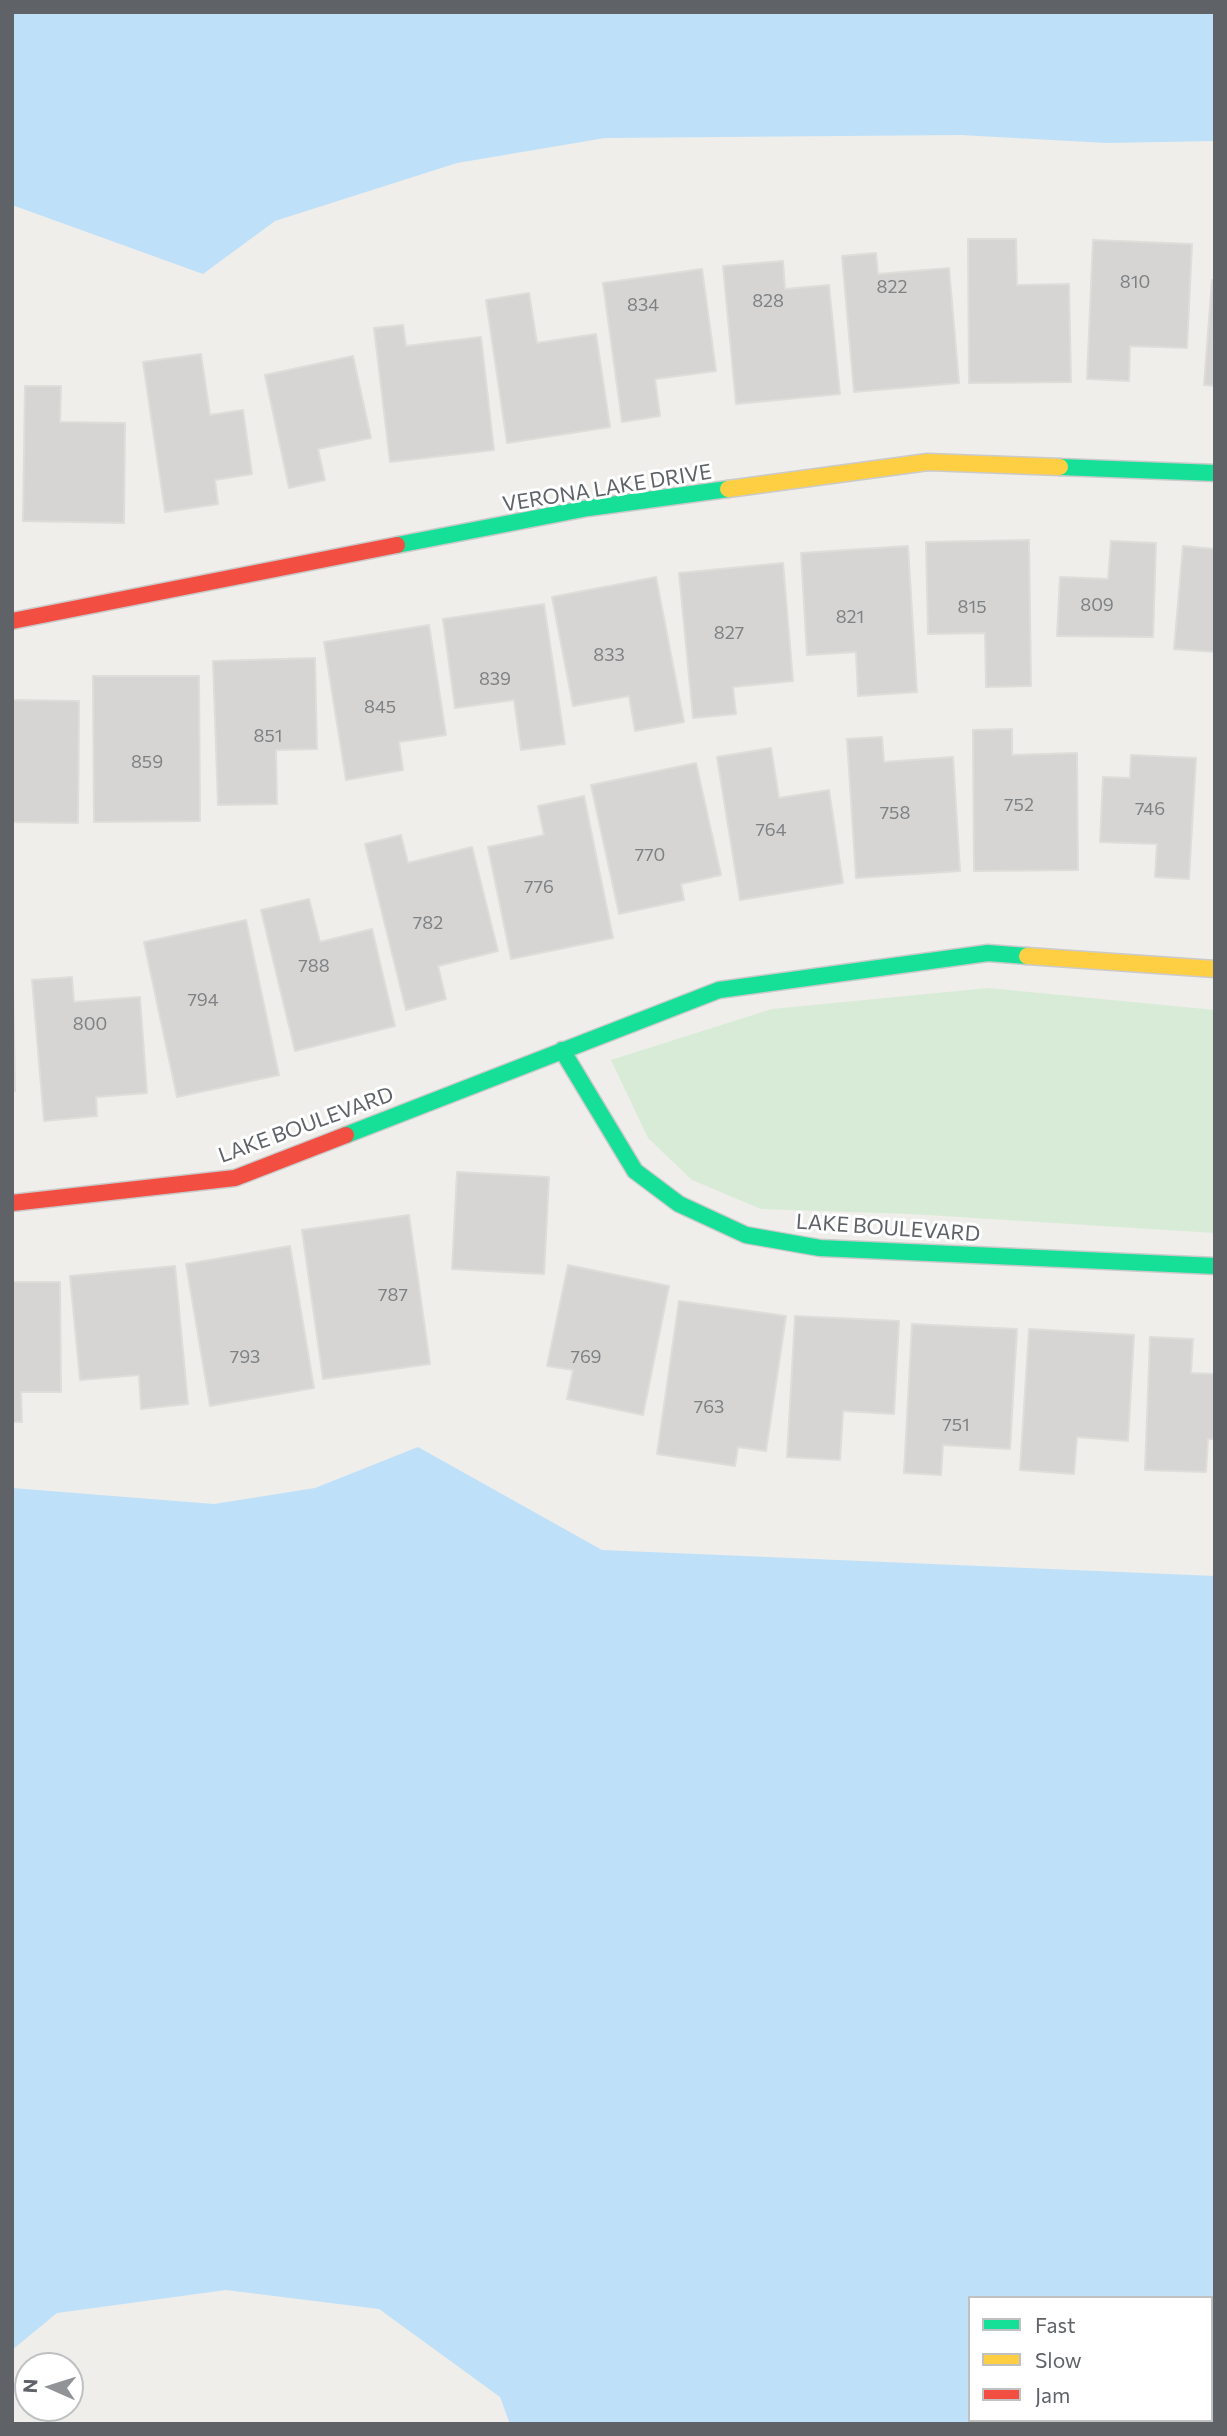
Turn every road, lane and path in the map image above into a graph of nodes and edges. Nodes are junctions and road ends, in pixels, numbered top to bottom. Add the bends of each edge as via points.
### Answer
1 (1215, 473) edge
2 (12, 621) edge
3 (1215, 969) edge
4 (562, 1049) junction
5 (12, 1203) edge
6 (1215, 1266) edge

1 - 2 street, VERONA LAKE DRIVE via 928,462 588,509
3 - 4 street, LAKE BOULEVARD via 988,953 719,990
4 - 5 street, LAKE BOULEVARD via 235,1178
4 - 6 street, LAKE BOULEVARD via 635,1171 679,1204 746,1235 820,1248

